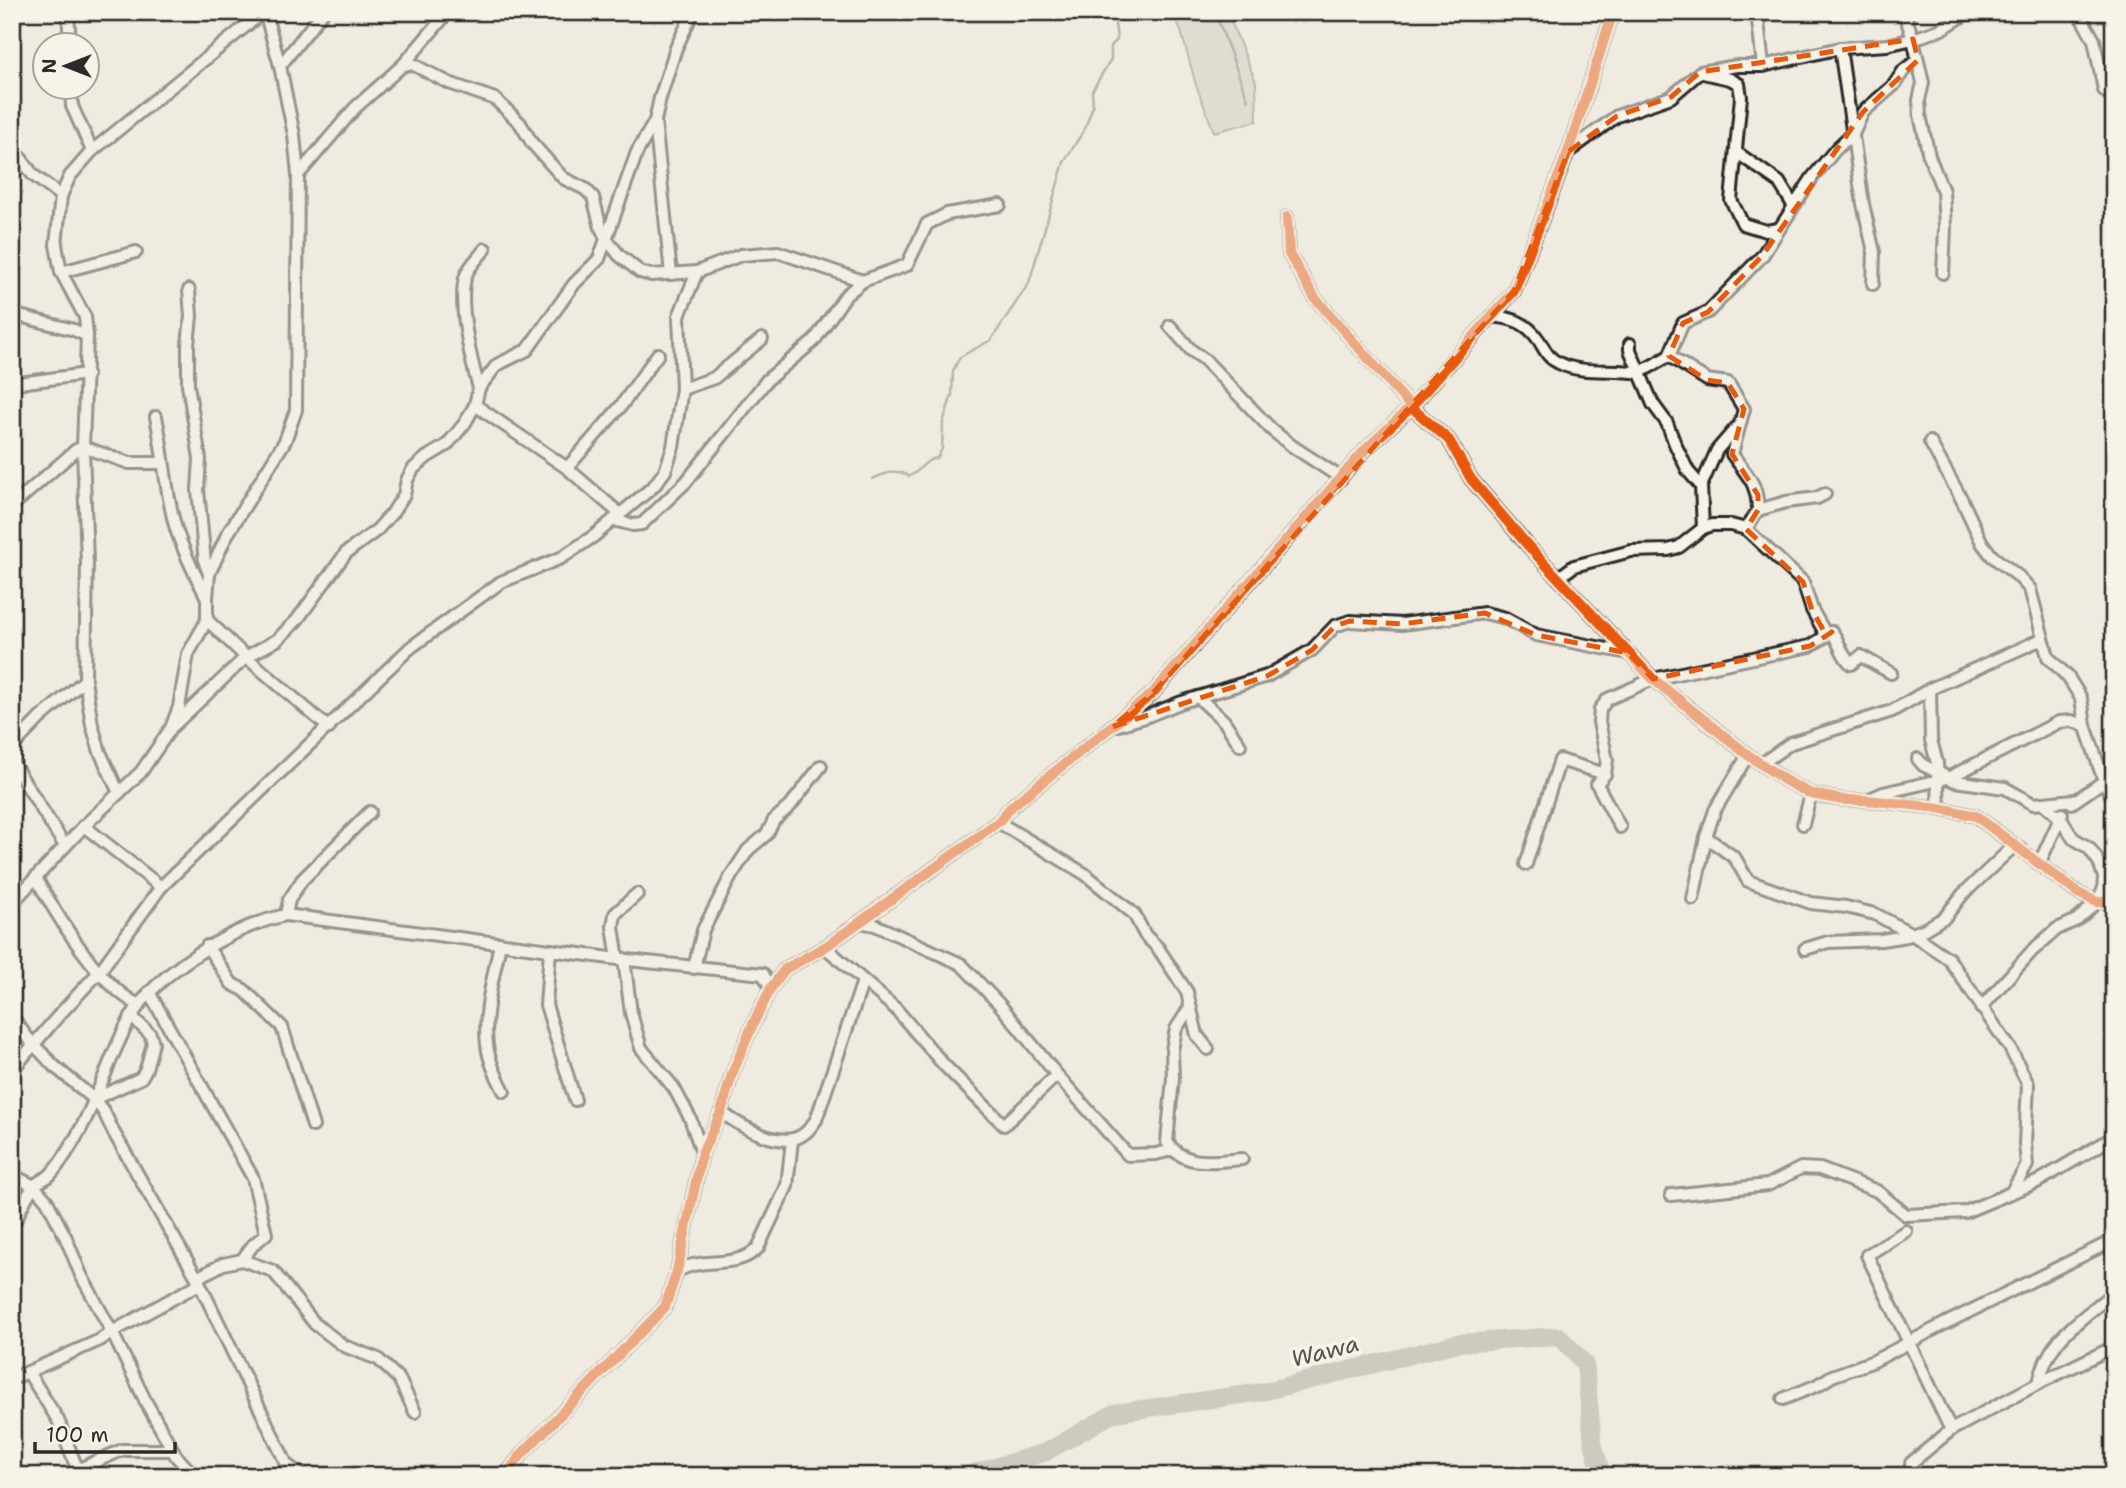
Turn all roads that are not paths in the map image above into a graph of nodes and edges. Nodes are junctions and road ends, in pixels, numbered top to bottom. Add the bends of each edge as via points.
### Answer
1 (68, 12) edge
2 (264, 12) edge
3 (323, 12) edge
4 (448, 12) edge
5 (693, 12) edge
6 (1613, 12) edge
7 (1757, 12) edge
8 (1904, 12) edge
9 (1969, 12) edge
10 (2078, 12) edge
11 (69, 32) edge
12 (1913, 39) junction
13 (1840, 48) junction
14 (1918, 60) junction
15 (402, 65) junction
16 (280, 66) junction
17 (1763, 66) junction
18 (1700, 72) junction
19 (2114, 99) edge
20 (72, 102) edge
21 (655, 121) junction
22 (1854, 132) junction
23 (1594, 133) junction
24 (1574, 134) junction
25 (12, 146) edge
26 (92, 151) junction
27 (1568, 152) junction
28 (1736, 152) junction
29 (298, 175) junction
30 (61, 196) junction
31 (999, 205) dead end
32 (1793, 205) junction
33 (1287, 217) dead end
34 (1778, 229) junction
35 (607, 240) junction
36 (485, 249) dead end
37 (136, 252) dead end
38 (61, 272) junction
39 (697, 272) junction
40 (1943, 273) dead end
41 (671, 274) junction
42 (863, 281) junction
43 (1873, 284) dead end
44 (190, 290) dead end
45 (12, 314) edge
46 (1492, 316) junction
47 (1170, 326) dead end
48 (87, 336) junction
49 (762, 339) dead end
50 (1630, 344) dead end
51 (658, 354) dead end
52 (1669, 356) junction
53 (1639, 373) junction
54 (87, 374) junction
55 (12, 384) edge
56 (479, 388) junction
57 (682, 389) junction
58 (475, 405) junction
59 (1411, 407) junction
60 (156, 417) dead end
61 (1740, 423) junction
62 (1930, 442) dead end
63 (83, 447) junction
64 (163, 463) junction
65 (567, 468) junction
66 (1341, 478) junction
67 (1701, 486) junction
68 (1825, 494) dead end
69 (12, 506) edge
70 (1758, 510) junction
71 (616, 517) junction
72 (1703, 528) junction
73 (1746, 529) junction
74 (209, 574) junction
75 (1558, 578) junction
76 (206, 598) junction
77 (207, 620) junction
78 (1832, 632) junction
79 (2042, 639) junction
80 (1628, 653) junction
81 (246, 657) junction
82 (1891, 673) dead end
83 (1653, 679) junction
84 (85, 680) junction
85 (1930, 689) junction
86 (1198, 697) junction
87 (2085, 725) junction
88 (1112, 727) junction
89 (171, 728) junction
90 (329, 728) junction
91 (1240, 745) dead end
92 (12, 747) edge
93 (1748, 755) junction
94 (1917, 759) dead end
95 (12, 762) edge
96 (1761, 764) junction
97 (821, 766) dead end
98 (1605, 774) junction
99 (1941, 777) junction
100 (2104, 781) junction
101 (119, 793) junction
102 (1811, 794) junction
103 (1867, 800) junction
104 (2075, 800) junction
105 (2114, 801) edge
106 (2044, 804) junction
107 (1939, 807) junction
108 (370, 812) dead end
109 (2061, 819) junction
110 (998, 821) junction
111 (1804, 824) dead end
112 (84, 826) junction
113 (1619, 828) dead end
114 (1706, 837) junction
115 (65, 846) junction
116 (2014, 846) junction
117 (1526, 864) dead end
118 (2039, 864) junction
119 (36, 878) junction
120 (161, 887) junction
121 (637, 894) dead end
122 (1693, 899) dead end
123 (2097, 902) junction
124 (2114, 902) edge
125 (12, 903) edge
126 (286, 915) junction
127 (860, 922) junction
128 (1912, 934) junction
129 (500, 943) junction
130 (207, 946) junction
131 (825, 947) junction
132 (1805, 949) dead end
133 (550, 950) junction
134 (621, 959) junction
135 (694, 968) junction
136 (785, 969) junction
137 (100, 971) junction
138 (763, 974) junction
139 (863, 981) junction
140 (771, 988) junction
141 (149, 992) junction
142 (139, 1005) junction
143 (1190, 1007) junction
144 (1981, 1008) junction
145 (12, 1016) edge
146 (131, 1016) junction
147 (34, 1045) junction
148 (1208, 1049) dead end
149 (12, 1070) edge
150 (1057, 1075) junction
151 (504, 1091) dead end
152 (94, 1099) junction
153 (575, 1100) dead end
154 (721, 1112) junction
155 (313, 1126) dead end
156 (2114, 1137) edge
157 (792, 1140) junction
158 (1172, 1150) junction
159 (702, 1153) junction
160 (1242, 1159) dead end
161 (12, 1175) edge
162 (34, 1186) junction
163 (2011, 1193) junction
164 (1671, 1195) dead end
165 (12, 1227) edge
166 (1906, 1231) dead end
167 (2114, 1240) edge
168 (242, 1260) junction
169 (677, 1271) junction
170 (198, 1281) junction
171 (2114, 1292) edge
172 (112, 1332) junction
173 (1909, 1344) junction
174 (2114, 1347) edge
175 (29, 1372) junction
176 (12, 1379) edge
177 (2039, 1383) junction
178 (1783, 1399) dead end
179 (415, 1412) dead end
180 (1951, 1430) junction
181 (172, 1450) junction
182 (289, 1472) edge
183 (78, 1473) edge
184 (191, 1476) edge
185 (303, 1476) edge
186 (505, 1476) edge
187 (1911, 1476) edge

1 - 11 street
2 - 16 street
2 - 26 street
3 - 16 street
4 - 15 street
5 - 21 street via 676,48
6 - 24 street
7 - 17 street
8 - 12 street
9 - 12 street via 1942,29
10 - 19 street via 2094,40 2104,90
12 - 13 street
12 - 14 street
13 - 17 street
13 - 22 street
14 - 22 street via 1863,112
14 - 40 street via 1923,83 1920,115 1943,191
15 - 29 street via 355,108
15 - 35 street via 412,64 495,99 563,178 593,197
16 - 29 street
17 - 18 street
18 - 23 street via 1671,97 1617,116
18 - 28 street via 1739,84
20 - 26 street
21 - 35 street via 637,152
21 - 41 street
22 - 32 street
22 - 43 street via 1874,252
23 - 24 street
23 - 27 street
24 - 27 street
25 - 30 street via 33,175
26 - 30 street
27 - 46 street via 1514,291
28 - 32 street via 1779,182
28 - 34 street via 1731,200 1743,224 1766,231
29 - 74 street via 296,410 285,441 227,535
30 - 38 street via 56,245
31 - 42 street via 947,214 927,225 907,265
32 - 34 street
33 - 59 street via 1289,254 1315,298
34 - 52 street via 1762,256 1708,312 1683,323
35 - 41 street via 639,272
35 - 56 street via 599,260 574,284 527,350 497,365
36 - 56 street via 467,272 462,292
37 - 38 street
38 - 48 street via 85,317
39 - 41 street
39 - 42 street via 741,255 778,252
39 - 57 street via 679,316
42 - 71 street via 846,295 814,341 767,380 687,482 663,505 642,524
44 - 74 street via 188,386 200,459 198,490
45 - 48 street
46 - 53 street via 1525,324 1546,355 1559,363 1575,369
46 - 59 street
47 - 66 street via 1272,429
48 - 54 street
49 - 57 street via 714,378
50 - 53 street
51 - 65 street via 621,407
52 - 53 street
52 - 61 street via 1707,380 1728,383 1744,409
53 - 67 street via 1688,471
54 - 55 street
54 - 63 street
56 - 58 street
57 - 71 street via 665,471
58 - 65 street
58 - 81 street via 447,445 413,469 393,512 346,553 297,620 277,640
59 - 66 street
59 - 75 street via 1449,440 1471,480
60 - 64 street
61 - 67 street via 1717,450
61 - 70 street via 1732,454 1754,484
62 - 79 street via 1982,543 2030,589
63 - 64 street via 129,463
63 - 69 street
63 - 84 street
64 - 76 street via 176,527
65 - 71 street
66 - 88 street via 1152,694
67 - 72 street
68 - 70 street
70 - 73 street
71 - 90 street via 561,558 501,582 410,648
72 - 73 street via 1731,525
72 - 75 street via 1679,547 1631,551 1574,566
73 - 78 street via 1803,582 1825,633
74 - 76 street
75 - 80 street
76 - 77 street
77 - 81 street
77 - 89 street via 188,654
78 - 82 street via 1851,664 1861,656
78 - 83 street via 1810,646
79 - 85 street
79 - 87 street via 2048,657 2081,698
80 - 83 street
80 - 86 street via 1536,635 1485,613 1402,624 1350,621 1335,626 1312,650 1268,676
81 - 89 street
81 - 90 street
83 - 93 street
83 - 98 street via 1608,699 1600,709
84 - 92 street
84 - 101 street via 92,725
85 - 96 street via 1892,711 1791,743
85 - 99 street via 1931,740
86 - 88 street
86 - 91 street via 1224,721
87 - 99 street via 2059,722
87 - 100 street
88 - 110 street
89 - 101 street via 141,772
90 - 120 street
93 - 96 street
93 - 114 street via 1715,810
94 - 99 street
95 - 115 street
96 - 102 street
97 - 135 street via 742,858 703,930
98 - 113 street via 1597,784
98 - 117 street via 1560,760
99 - 103 street
99 - 106 street via 2005,788 2033,804
99 - 107 street
100 - 104 street
100 - 105 street
101 - 112 street
102 - 103 street
102 - 111 street
103 - 107 street
104 - 106 street
104 - 109 street via 2064,808
106 - 109 street
107 - 116 street via 1976,816
108 - 126 street via 302,880 289,900
109 - 118 street
109 - 123 street via 2073,838 2089,848 2099,862 2104,877
110 - 127 street
110 - 143 street via 1085,874 1134,914 1187,992
112 - 115 street
112 - 120 street
114 - 122 street
114 - 128 street via 1735,858 1748,881 1811,903 1875,914
115 - 119 street
116 - 118 street
116 - 128 street via 1945,917
118 - 123 street
119 - 125 street
119 - 137 street via 65,929
120 - 137 street
121 - 134 street via 615,914 612,927
123 - 124 street
123 - 144 street via 2032,951
126 - 129 street
126 - 130 street
127 - 131 street
127 - 150 street via 961,964
128 - 132 street via 1828,942
128 - 144 street via 1949,959
129 - 133 street
129 - 151 street via 486,1015 487,1047
130 - 141 street
130 - 155 street via 232,984 282,1027
131 - 136 street
131 - 139 street
133 - 134 street
133 - 153 street via 546,1005
134 - 135 street
134 - 159 street via 641,1048 674,1088
135 - 138 street
136 - 138 street
136 - 140 street
137 - 142 street
137 - 147 street
138 - 140 street
139 - 150 street via 896,1009 1004,1125
139 - 157 street via 816,1120 805,1134
140 - 154 street via 732,1074
141 - 142 street
141 - 168 street via 253,1178 266,1234
142 - 146 street
143 - 148 street via 1197,1035
143 - 158 street via 1175,1028 1172,1050 1167,1142
144 - 163 street via 2010,1048 2028,1084 2027,1165
145 - 147 street
146 - 152 street
146 - 152 street via 153,1043 146,1069 141,1079
147 - 149 street
147 - 152 street
150 - 158 street via 1128,1155
152 - 162 street via 72,1145 49,1175
152 - 170 street
154 - 157 street via 740,1126
154 - 159 street
156 - 163 street
157 - 169 street via 787,1186 758,1248 733,1261
158 - 160 street via 1200,1162
159 - 169 street
161 - 162 street
162 - 165 street
162 - 172 street via 47,1201
163 - 164 street via 1965,1212 1906,1215 1877,1191 1820,1169 1801,1168 1768,1185
166 - 173 street via 1867,1255
167 - 173 street
168 - 170 street via 223,1264
168 - 179 street via 273,1271 315,1324 344,1346 378,1359 399,1379
169 - 186 street via 665,1307
170 - 172 street
170 - 182 street
171 - 177 street via 2051,1349
172 - 175 street
172 - 181 street
173 - 178 street
173 - 180 street
174 - 177 street
175 - 176 street
175 - 183 street via 58,1420
177 - 180 street
180 - 187 street via 1911,1463
181 - 183 street via 122,1450
181 - 184 street
182 - 185 street

